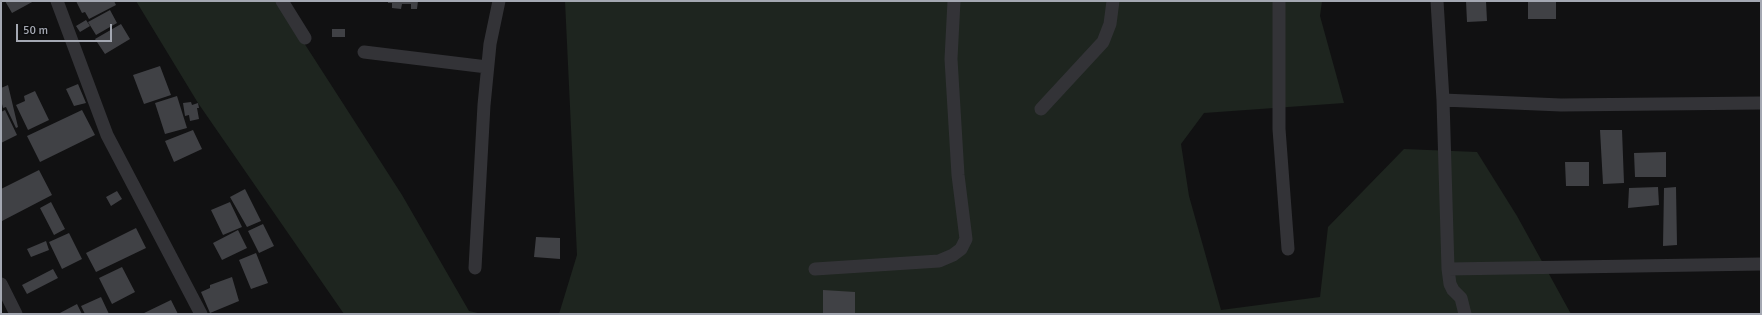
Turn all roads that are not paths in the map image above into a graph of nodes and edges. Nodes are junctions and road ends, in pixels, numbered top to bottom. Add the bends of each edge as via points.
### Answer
1 (57, 1) edge
2 (282, 1) edge
3 (500, 1) edge
4 (954, 1) edge
5 (1113, 1) edge
6 (1278, 1) edge
7 (1437, 1) edge
8 (305, 38) dead end
9 (364, 52) dead end
10 (487, 67) junction
11 (1443, 100) junction
12 (1761, 103) edge
13 (1041, 109) dead end
14 (1288, 249) dead end
15 (1761, 264) edge
16 (475, 268) dead end
17 (815, 268) dead end
18 (1448, 269) junction
19 (1, 284) edge
20 (16, 314) edge
21 (201, 314) edge
22 (1465, 314) edge

1 - 21 street via 107,135
2 - 8 street
3 - 10 street
4 - 17 street via 951,59 958,175 966,239 961,249 939,261
5 - 13 street via 1110,24 1103,42
6 - 14 street via 1279,129
7 - 11 street
9 - 10 street
10 - 16 street
11 - 12 street via 1561,105
11 - 18 street
15 - 18 street
18 - 22 street via 1450,284 1461,298
19 - 20 street

